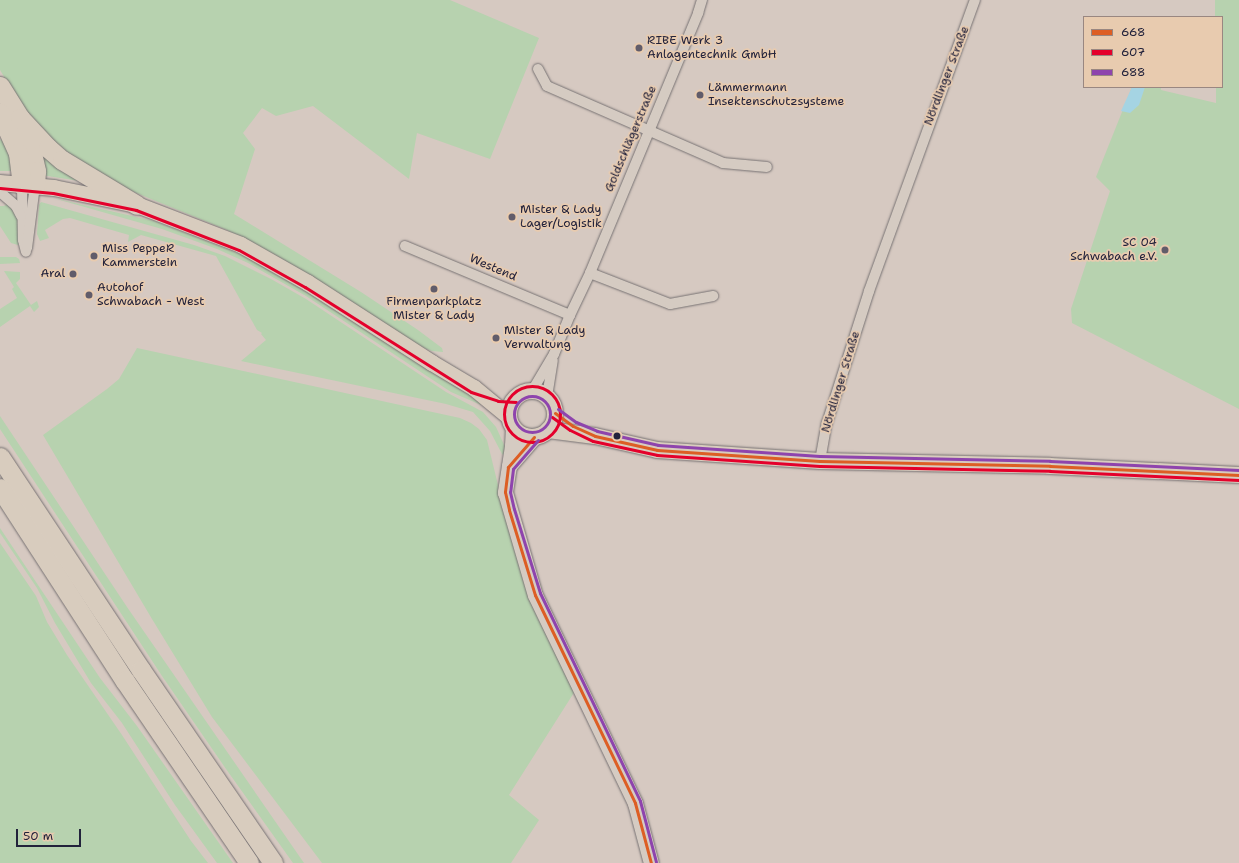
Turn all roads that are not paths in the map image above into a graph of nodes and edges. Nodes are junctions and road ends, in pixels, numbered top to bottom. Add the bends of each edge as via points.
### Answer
1 (702, 0) edge
2 (975, 0) edge
3 (538, 69) dead end
4 (0, 86) edge
5 (0, 113) edge
6 (20, 118) junction
7 (648, 131) junction
8 (767, 167) dead end
9 (0, 183) edge
10 (28, 185) junction
11 (0, 192) edge
12 (137, 205) junction
13 (22, 218) junction
14 (405, 246) dead end
15 (590, 273) junction
16 (712, 296) dead end
17 (570, 315) junction
18 (554, 354) junction
19 (474, 388) junction
20 (532, 391) junction
21 (516, 397) junction
22 (547, 397) junction
23 (555, 413) junction
24 (511, 422) junction
25 (548, 430) junction
26 (595, 436) junction
27 (534, 437) junction
28 (0, 457) edge
29 (820, 461) junction
30 (508, 467) junction
31 (1239, 475) edge
32 (0, 488) edge
33 (249, 863) edge
34 (273, 863) edge
35 (651, 863) edge

1 - 7 street, Goldschlägerstraße
2 - 29 street, Nördlinger Straße via 869,291 827,423
3 - 7 street via 547,86
4 - 6 highway
5 - 10 highway via 18,153
6 - 10 highway via 36,171
6 - 12 highway via 62,160
7 - 8 street via 723,163
7 - 15 street, Goldschlägerstraße
9 - 10 main road
10 - 12 main road
10 - 13 street
10 - 13 street via 26,252
11 - 13 street via 16,206
12 - 19 main road via 241,245 270,260
14 - 17 street, Westend
15 - 16 street via 670,304
15 - 17 street, Goldschlägerstraße
17 - 18 street, Goldschlägerstraße
18 - 20 street, Goldschlägerstraße
18 - 22 street, Goldschlägerstraße
19 - 21 main road via 499,396
19 - 24 main road
20 - 21 main road
20 - 22 main road
21 - 24 main road via 509,410
22 - 23 main road
23 - 25 main road
23 - 26 main road via 573,426
24 - 27 main road via 522,434
24 - 30 street via 512,446
25 - 26 main road
25 - 27 main road
26 - 29 main road via 657,450
27 - 30 street
28 - 34 highway
29 - 31 main road via 1050,466
30 - 35 street via 505,492 535,595 635,803
32 - 33 highway via 125,682

